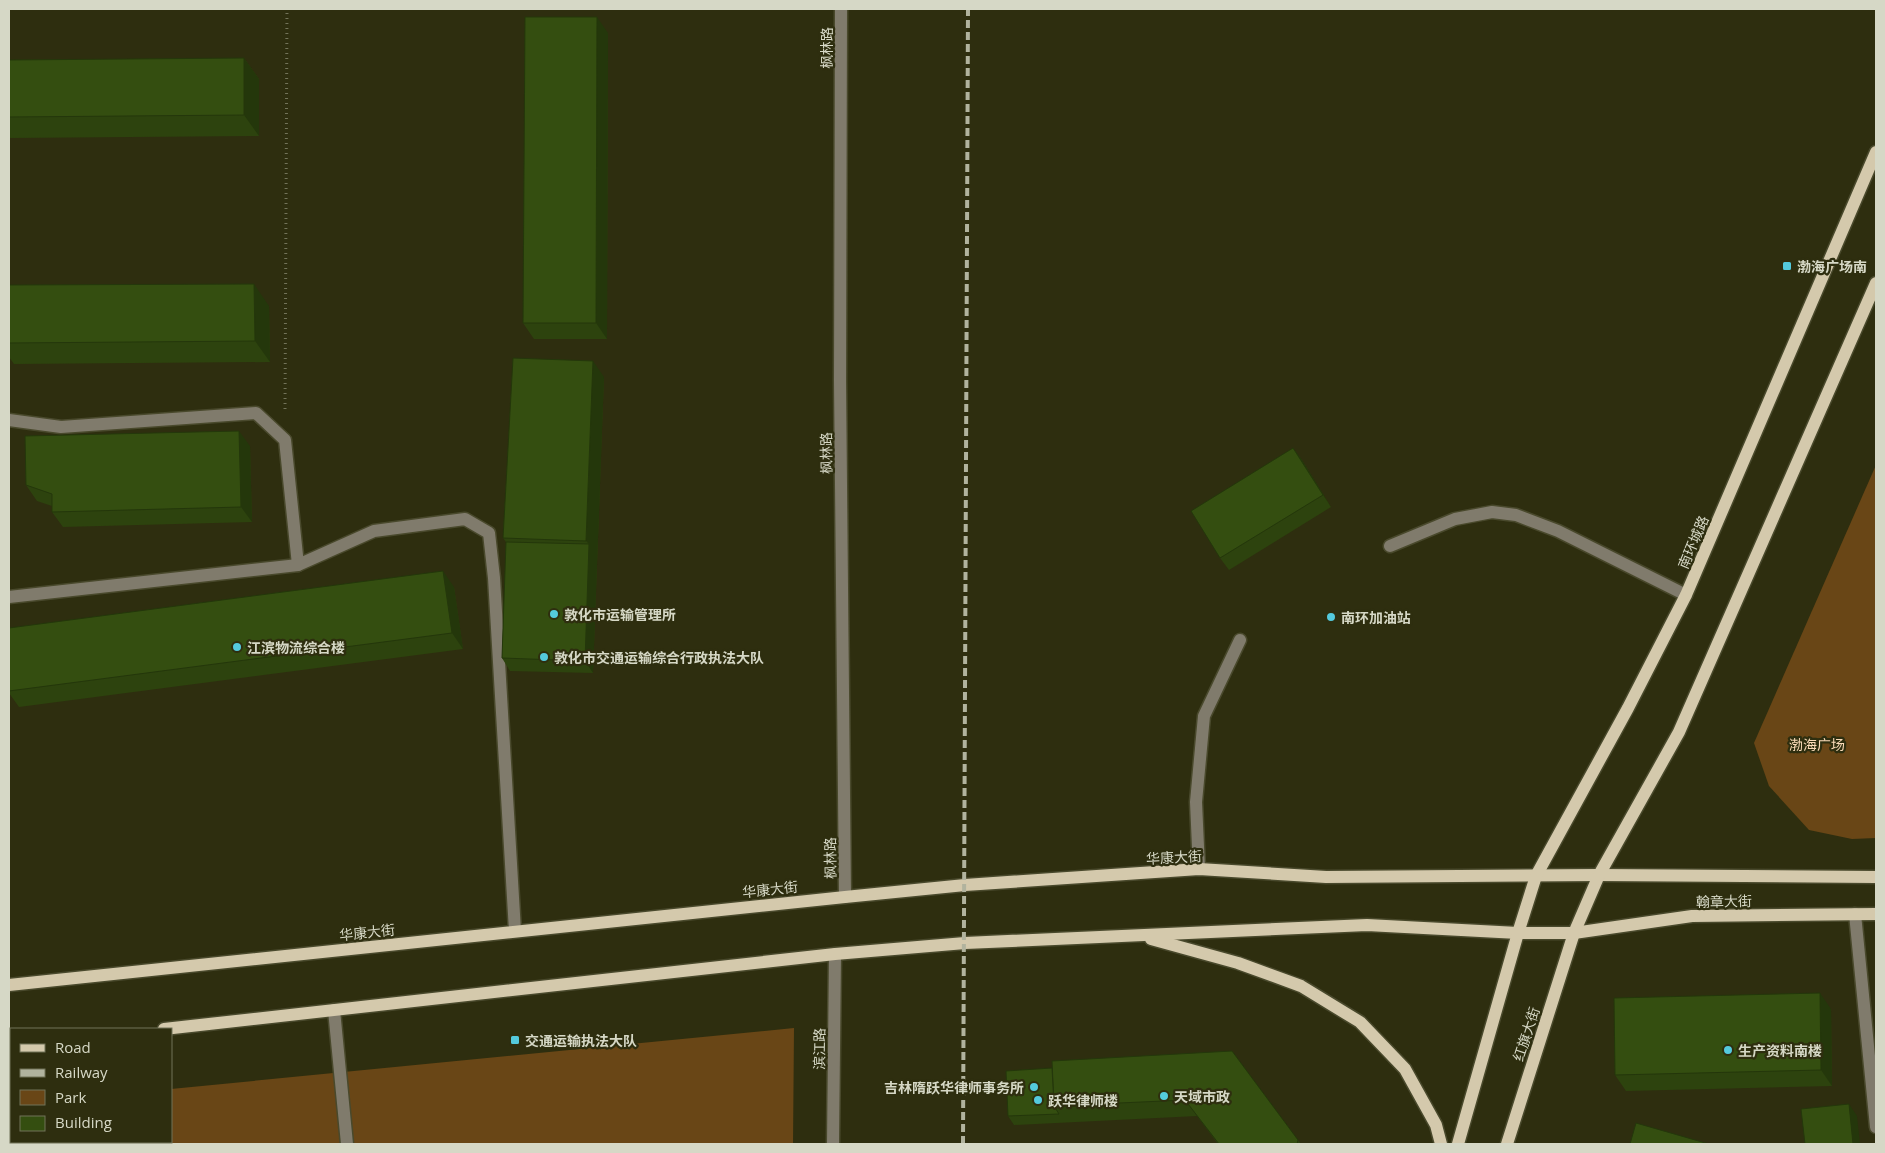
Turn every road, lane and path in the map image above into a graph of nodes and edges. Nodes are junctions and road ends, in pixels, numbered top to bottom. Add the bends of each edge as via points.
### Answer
1 (287, 9) edge
2 (841, 9) edge
3 (1876, 152) edge
4 (1876, 283) edge
5 (9, 420) edge
6 (285, 440) junction
7 (1390, 546) dead end
8 (298, 565) junction
9 (1686, 594) junction
10 (9, 597) edge
11 (1240, 640) dead end
12 (1199, 870) junction
13 (1599, 875) junction
14 (1536, 876) junction
15 (1876, 877) edge
16 (845, 897) junction
17 (1855, 914) junction
18 (1876, 914) edge
19 (515, 931) junction
20 (1518, 933) junction
21 (1574, 933) junction
22 (1141, 936) junction
23 (835, 954) junction
24 (9, 985) edge
25 (334, 1010) junction
26 (172, 1028) edge
27 (1876, 1127) edge
28 (347, 1144) edge
29 (833, 1144) edge
30 (1441, 1144) edge
31 (1458, 1144) edge
32 (1507, 1144) edge

1 - 6 path
2 - 16 street, 枫林路 via 840,391
3 - 9 main road, 南环城路
4 - 13 main road via 1679,732
5 - 6 street via 61,427 256,413
6 - 8 street
7 - 9 street via 1455,519 1492,512 1516,514 1558,531
8 - 10 street
8 - 19 street via 374,531 465,519 489,533
9 - 14 main road, 南环城路
11 - 12 street via 1204,716 1196,802
12 - 14 main road, 华康大街 via 1326,877
12 - 16 main road, 华康大街 via 974,884
13 - 14 main road, 华康大街
13 - 15 main road, 翰章大街
13 - 21 main road
14 - 20 main road, 南环城路
16 - 19 main road, 华康大街
17 - 18 main road, 翰章大街
17 - 21 main road, 翰章大街 via 1692,916
17 - 27 street
19 - 24 main road, 华康大街
20 - 21 main road, 翰章大街
20 - 22 main road via 1367,925
20 - 31 main road
21 - 32 main road, 红旗大街
22 - 23 main road via 965,943
22 - 30 main road via 1238,963 1301,986 1360,1022 1405,1069 1436,1125
23 - 25 main road
23 - 29 street, 滨江路
25 - 26 main road
25 - 28 street

